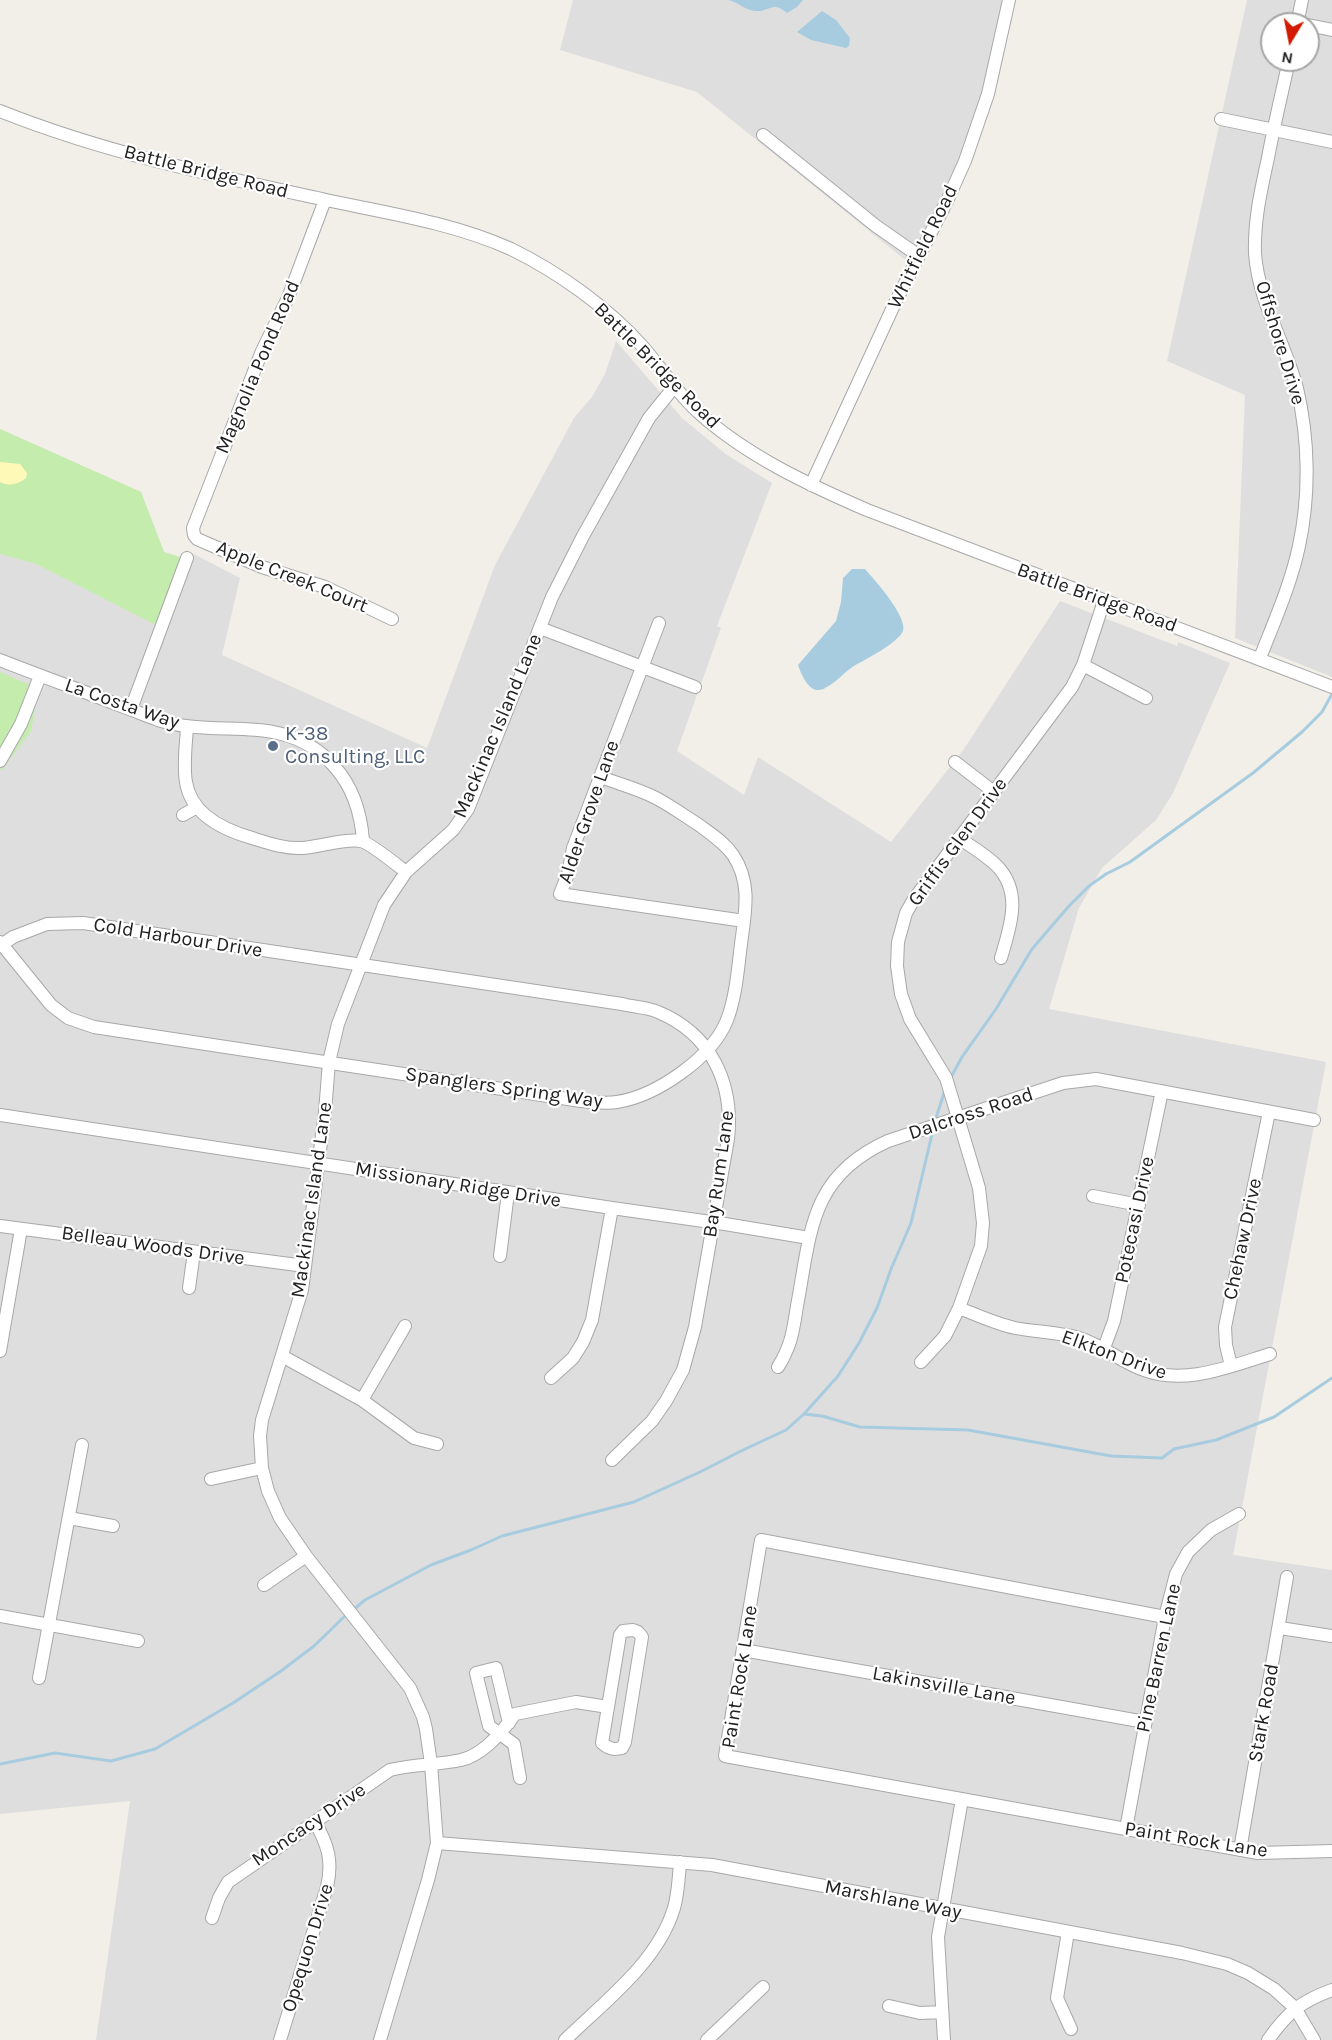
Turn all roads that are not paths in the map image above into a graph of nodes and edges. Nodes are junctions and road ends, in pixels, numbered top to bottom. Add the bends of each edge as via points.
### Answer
1 (1009, 0) edge
2 (1286, 72) edge
3 (0, 111) edge
4 (1221, 119) dead end
5 (1274, 130) junction
6 (763, 135) dead end
7 (1332, 142) edge
8 (325, 200) junction
9 (919, 256) junction
10 (675, 387) junction
11 (811, 485) junction
12 (194, 535) joint
13 (187, 558) dead end
14 (1104, 600) junction
15 (392, 619) dead end
16 (659, 623) dead end
17 (540, 628) junction
18 (1260, 658) junction
19 (0, 660) edge
20 (1083, 665) junction
21 (642, 667) junction
22 (40, 676) junction
23 (695, 687) dead end
24 (1332, 687) edge
25 (1146, 698) dead end
26 (131, 709) junction
27 (188, 727) junction
28 (0, 761) edge
29 (956, 762) dead end
30 (601, 777) junction
31 (994, 792) junction
32 (197, 807) junction
33 (183, 815) dead end
34 (959, 838) junction
35 (363, 841) junction
36 (406, 872) junction
37 (744, 921) junction
38 (1, 944) edge
39 (1001, 958) dead end
40 (360, 965) junction
41 (707, 1051) junction
42 (329, 1062) junction
43 (1162, 1090) junction
44 (1269, 1112) junction
45 (0, 1115) edge
46 (957, 1118) junction
47 (1314, 1120) dead end
48 (317, 1163) junction
49 (508, 1193) junction
50 (1094, 1196) dead end
51 (1139, 1205) junction
52 (612, 1208) junction
53 (713, 1222) junction
54 (0, 1226) edge
55 (21, 1229) junction
56 (809, 1238) junction
57 (194, 1251) junction
58 (500, 1256) dead end
59 (305, 1266) junction
60 (189, 1288) dead end
61 (959, 1308) junction
62 (405, 1326) dead end
63 (1104, 1348) junction
64 (0, 1351) edge
65 (1270, 1354) dead end
66 (282, 1356) junction
67 (921, 1362) dead end
68 (778, 1366) dead end
69 (1231, 1366) junction
70 (551, 1378) dead end
71 (362, 1400) junction
72 (437, 1444) dead end
73 (82, 1445) dead end
74 (612, 1460) dead end
75 (262, 1468) junction
76 (211, 1479) dead end
77 (1239, 1514) dead end
78 (69, 1518) junction
79 (113, 1526) dead end
80 (306, 1556) junction
81 (1287, 1577) dead end
82 (264, 1585) dead end
83 (0, 1616) edge
84 (1165, 1617) junction
85 (49, 1625) junction
86 (1280, 1628) junction
87 (1332, 1636) edge
88 (138, 1641) dead end
89 (743, 1650) junction
90 (39, 1677) dead end
91 (608, 1707) junction
92 (1145, 1722) junction
93 (508, 1723) junction
94 (500, 1733) junction
95 (431, 1764) junction
96 (520, 1778) dead end
97 (962, 1800) junction
98 (315, 1822) junction
99 (1126, 1829) junction
100 (437, 1843) junction
101 (1240, 1850) junction
102 (1332, 1851) edge
103 (680, 1862) junction
104 (942, 1909) junction
105 (212, 1918) dead end
106 (1068, 1932) junction
107 (763, 1987) dead end
108 (1332, 1990) edge
109 (889, 2007) dead end
110 (1295, 2008) junction
111 (942, 2012) junction
112 (1071, 2029) dead end
113 (573, 2037) edge
114 (280, 2040) edge
115 (380, 2040) edge
116 (707, 2040) edge
117 (944, 2040) edge
118 (1268, 2040) edge
119 (1314, 2040) edge

1 - 9 street, Whitfield Road via 988,94 965,161
2 - 5 street, Offshore Drive
3 - 8 street, Battle Bridge Road via 162,164
4 - 5 street
5 - 7 street
5 - 18 street, Offshore Drive via 1256,211 1255,254 1263,293 1296,387 1307,470 1299,548
6 - 9 street
8 - 10 street, Battle Bridge Road via 461,231 534,261 613,318
8 - 12 street, Magnolia Pond Road via 229,435 193,528
9 - 11 street, Whitfield Road
10 - 11 street, Battle Bridge Road via 724,434
10 - 17 street, Mackinac Island Lane via 649,418 593,516
11 - 14 street, Battle Bridge Road
12 - 15 street, Apple Creek Court via 262,567 325,587
13 - 26 street
14 - 18 street, Battle Bridge Road
14 - 20 street, Griffis Glen Drive
16 - 21 street, Alder Grove Lane
17 - 21 street
17 - 36 street, Mackinac Island Lane via 468,809 453,830
18 - 24 street, Battle Bridge Road
19 - 22 street, La Costa Way
20 - 25 street
20 - 31 street, Griffis Glen Drive via 1072,687
21 - 23 street
21 - 30 street, Alder Grove Lane
22 - 26 street, La Costa Way
22 - 28 street via 21,724
26 - 27 street, La Costa Way
27 - 32 street via 186,785
27 - 35 street, La Costa Way via 261,730 304,741 342,774 355,797
29 - 31 street
30 - 37 street, Spanglers Spring Way via 658,799 725,846 737,862 745,885
30 - 37 street, Alder Grove Lane via 560,894
31 - 34 street, Griffis Glen Drive
32 - 33 street
32 - 35 street via 212,822 233,833 276,845 299,848
34 - 39 street via 997,866 1010,887 1013,913
34 - 46 street, Griffis Glen Drive via 914,899 901,927 897,955 898,983 905,1007 945,1077
35 - 36 street
36 - 40 street, Mackinac Island Lane via 384,905
37 - 41 street, Spanglers Spring Way via 730,1010 723,1029
38 - 40 street, Cold Harbour Drive via 47,924 83,923
38 - 42 street, Spanglers Spring Way via 51,1005 68,1018 116,1031
40 - 41 street, Bay Rum Lane via 657,1011 699,1037
40 - 42 street, Mackinac Island Lane
41 - 42 street, Spanglers Spring Way via 645,1095 606,1103
41 - 53 street, Bay Rum Lane via 725,1083 730,1118
42 - 48 street, Mackinac Island Lane
43 - 44 street, Dalcross Road
43 - 46 street, Dalcross Road via 1095,1079 1063,1083
43 - 51 street, Potecasi Drive
44 - 47 street, Dalcross Road
44 - 69 street, Chehaw Drive via 1225,1327
45 - 48 street, Missionary Ridge Drive
46 - 56 street, Dalcross Road via 888,1141 859,1156 825,1194
46 - 61 street, Griffis Glen Drive via 979,1188 983,1223 981,1246
48 - 49 street, Missionary Ridge Drive
48 - 59 street, Mackinac Island Lane
49 - 52 street, Missionary Ridge Drive
49 - 58 street
50 - 51 street
51 - 63 street, Potecasi Drive via 1114,1321
52 - 53 street, Missionary Ridge Drive
52 - 70 street via 592,1320 573,1358
53 - 56 street, Missionary Ridge Drive
53 - 74 street, Bay Rum Lane via 695,1327 682,1370 652,1421
54 - 55 street, Belleau Woods Drive
55 - 57 street, Belleau Woods Drive
55 - 64 street
56 - 68 street, Dalcross Road via 789,1348
57 - 59 street, Belleau Woods Drive
57 - 60 street
59 - 66 street, Mackinac Island Lane via 299,1304
61 - 63 street, Elkton Drive via 1014,1328 1068,1335
61 - 67 street, Griffis Glen Drive via 945,1335
62 - 71 street
63 - 69 street, Elkton Drive via 1140,1368 1166,1376 1195,1375
65 - 69 street, Elkton Drive
66 - 71 street
66 - 75 street, Mackinac Island Lane via 262,1420
71 - 72 street via 414,1438
73 - 78 street
75 - 76 street
75 - 80 street, Mackinac Island Lane via 280,1518
77 - 84 street, Pine Barren Lane via 1211,1530 1188,1552 1176,1574
78 - 79 street
78 - 85 street
80 - 82 street
80 - 95 street, Mackinac Island Lane via 410,1689 423,1717
81 - 86 street, Stark Road
83 - 85 street
84 - 89 street, Paint Rock Lane via 761,1540
84 - 92 street, Pine Barren Lane
85 - 88 street
85 - 90 street
86 - 87 street
86 - 101 street, Stark Road
89 - 92 street, Lakinsville Lane
89 - 97 street, Paint Rock Lane via 725,1756
91 - 91 street via 620,1635 623,1631 638,1632 642,1637 622,1748 608,1748 602,1743
91 - 93 street via 576,1702 514,1714
92 - 99 street, Pine Barren Lane
93 - 94 street, Moncacy Drive
93 - 94 street via 496,1668 476,1673 489,1726
94 - 95 street, Moncacy Drive via 463,1760
94 - 96 street via 514,1744
95 - 98 street, Moncacy Drive via 390,1770
95 - 100 street, Mackinac Island Lane
97 - 99 street, Paint Rock Lane
97 - 104 street
98 - 105 street, Moncacy Drive via 228,1882
98 - 114 street, Opequon Drive via 328,1846 330,1871
99 - 101 street, Paint Rock Lane
100 - 103 street, Marshlane Way
100 - 115 street, Mackinac Island Lane
101 - 102 street, Paint Rock Lane
103 - 104 street, Marshlane Way
103 - 113 street via 674,1909 656,1947
104 - 106 street, Marshlane Way
104 - 111 street via 938,1937
106 - 110 street, Marshlane Way via 1227,1964 1274,1989
106 - 112 street via 1058,1998
107 - 116 street
108 - 110 street
109 - 111 street via 920,2013
110 - 118 street
110 - 119 street, Marshlane Way
111 - 117 street

